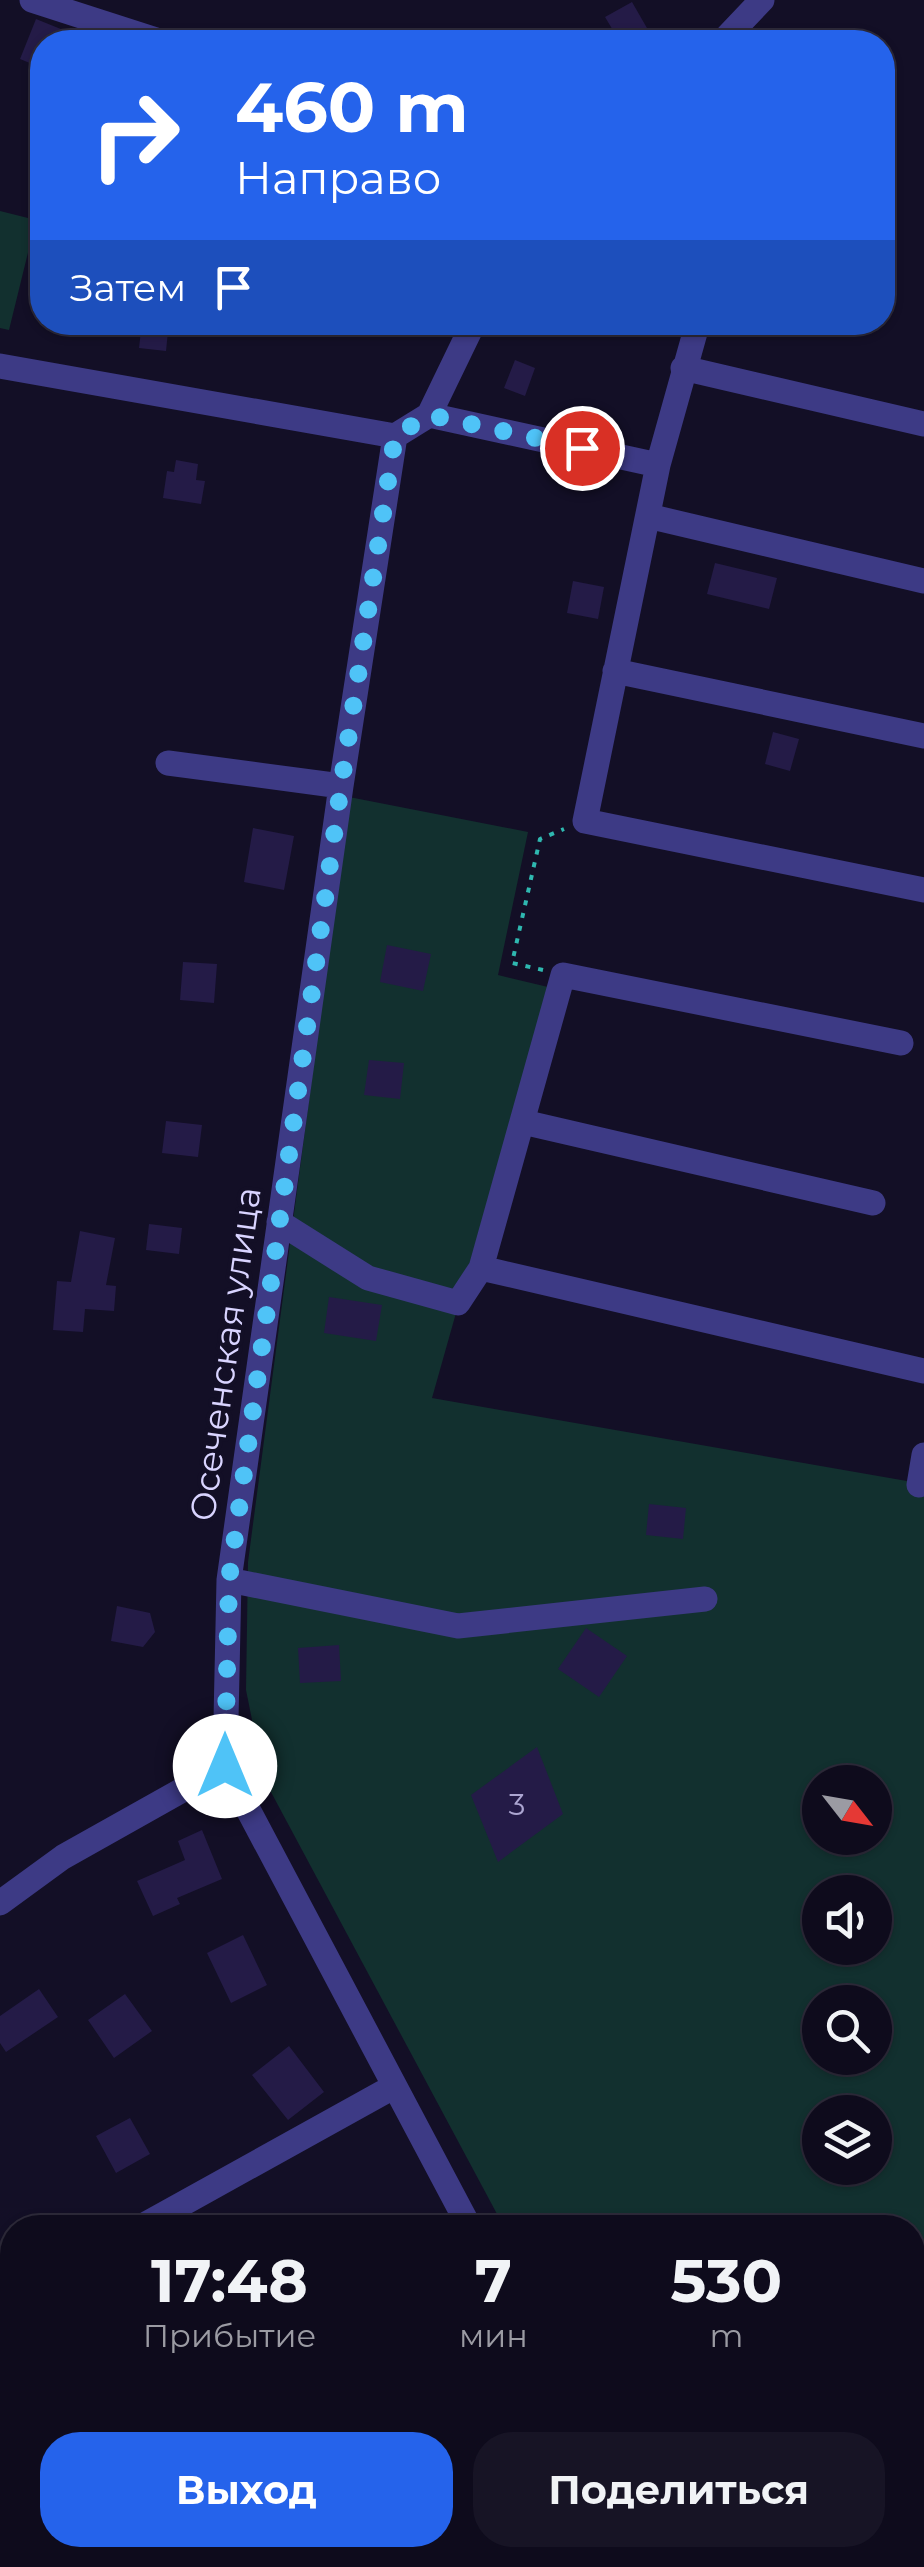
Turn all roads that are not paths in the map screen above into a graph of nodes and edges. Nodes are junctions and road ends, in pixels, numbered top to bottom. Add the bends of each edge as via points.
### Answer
1 (32, 0) edge
2 (762, 0) edge
3 (125, 30) edge
4 (733, 30) edge
5 (468, 335) edge
6 (694, 335) edge
7 (0, 366) edge
8 (683, 368) junction
9 (429, 415) junction
10 (924, 424) edge
11 (395, 436) junction
12 (658, 465) junction
13 (648, 516) junction
14 (924, 581) edge
15 (616, 671) junction
16 (924, 736) edge
17 (168, 763) dead end
18 (341, 786) junction
19 (924, 890) edge
20 (901, 1043) dead end
21 (523, 1122) junction
22 (873, 1202) dead end
23 (280, 1222) junction
24 (481, 1268) junction
25 (924, 1371) edge
26 (924, 1455) edge
27 (919, 1485) dead end
28 (229, 1580) junction
29 (705, 1599) dead end
30 (225, 1766) junction
31 (0, 1902) edge
32 (393, 2088) junction
33 (163, 2215) edge
34 (463, 2215) edge

1 - 3 street
2 - 4 street
5 - 9 street
6 - 8 street
7 - 11 street
8 - 10 street
8 - 12 street
9 - 11 street
9 - 12 street
11 - 18 street, Осеченская улица
12 - 13 street
13 - 14 street
13 - 15 street
15 - 16 street
15 - 19 street via 585,821
17 - 18 street
18 - 23 street, Осеченская улица
20 - 21 street via 562,974
21 - 22 street
21 - 24 street
23 - 24 street via 368,1278 458,1303
23 - 28 street, Осеченская улица
24 - 25 street
26 - 27 street
28 - 29 street via 458,1626
28 - 30 street, Осеченская улица
30 - 31 street via 62,1857
30 - 32 street, Осеченская улица
32 - 33 street
32 - 34 street, Осеченская улица

